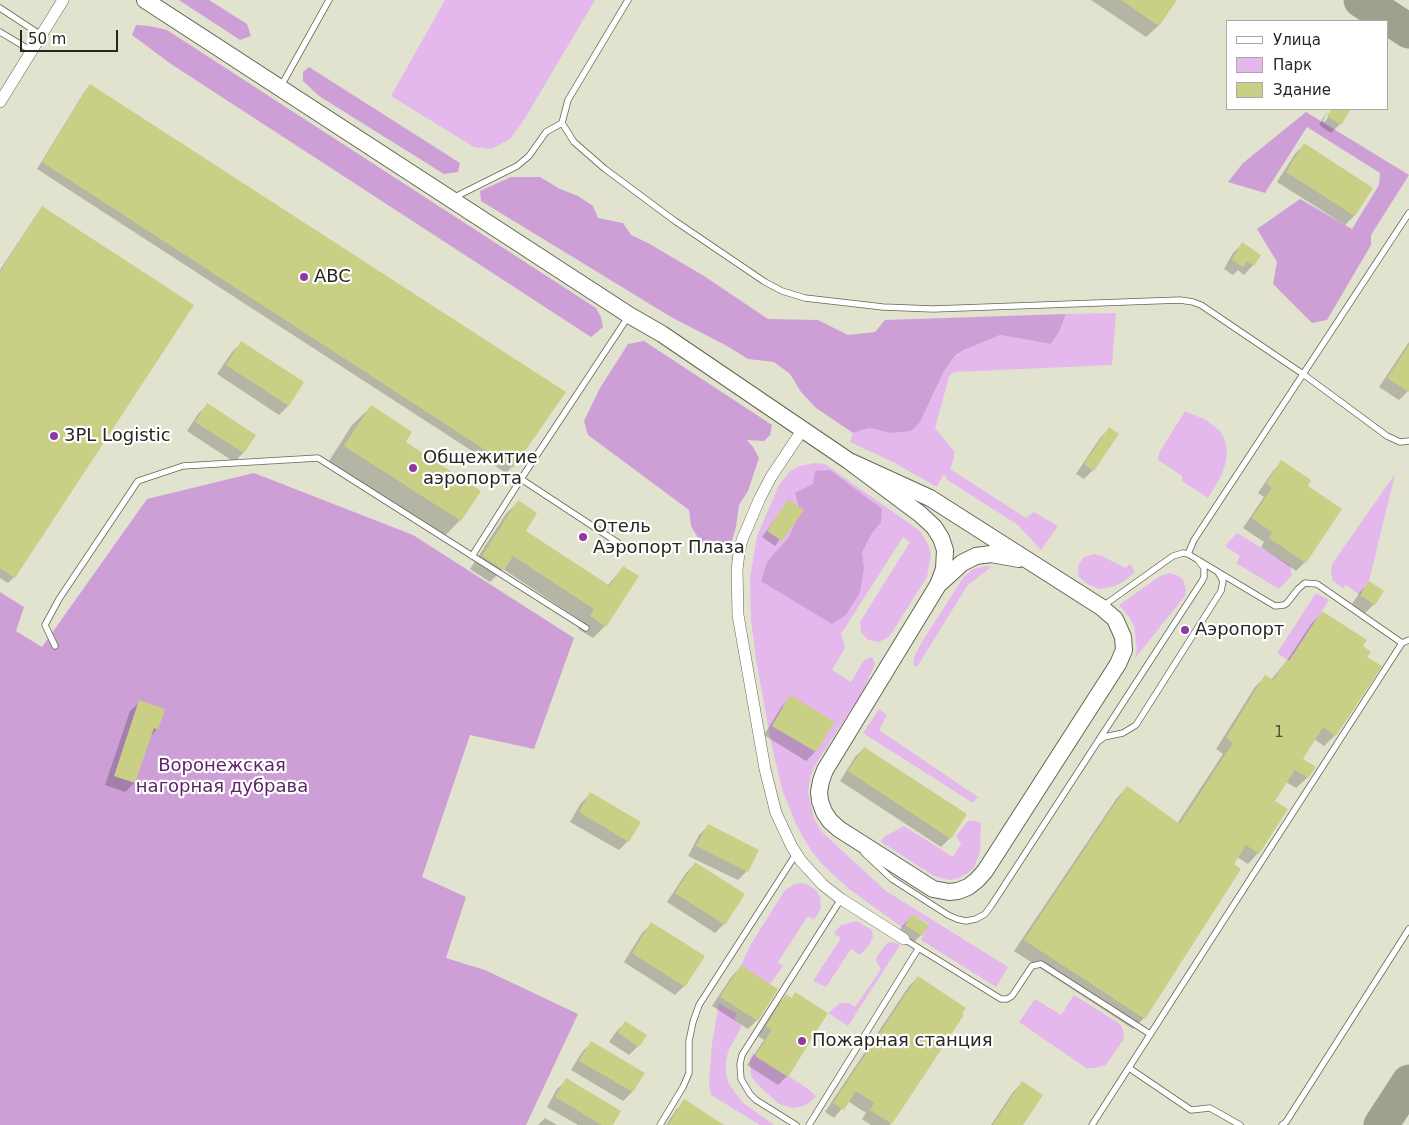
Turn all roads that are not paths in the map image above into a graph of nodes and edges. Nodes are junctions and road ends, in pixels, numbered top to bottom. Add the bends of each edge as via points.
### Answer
1 (63, 0) edge
2 (145, 0) edge
3 (329, 0) edge
4 (628, 0) edge
5 (0, 8) edge
6 (0, 32) edge
7 (41, 35) junction
8 (32, 51) junction
9 (280, 88) junction
10 (0, 102) edge
11 (562, 123) junction
12 (451, 199) junction
13 (1408, 217) edge
14 (629, 315) junction
15 (1303, 374) junction
16 (803, 429) junction
17 (1409, 441) edge
18 (849, 460) junction
19 (521, 479) junction
20 (629, 550) dead end
21 (1188, 554) junction
22 (472, 556) junction
23 (1198, 560) junction
24 (1029, 561) junction
25 (1218, 572) junction
26 (938, 585) junction
27 (1101, 607) junction
28 (586, 628) dead end
29 (1409, 640) edge
30 (1402, 643) junction
31 (56, 646) dead end
32 (1094, 746) junction
33 (840, 829) junction
34 (796, 854) junction
35 (841, 899) junction
36 (1409, 929) edge
37 (904, 939) joint
38 (918, 949) junction
39 (1150, 1034) junction
40 (1129, 1068) junction
41 (660, 1125) edge
42 (796, 1125) edge
43 (809, 1125) edge
44 (1092, 1125) edge
45 (1240, 1125) edge
46 (1282, 1125) edge

1 - 7 street
2 - 9 main road
3 - 9 lane
4 - 11 lane via 568,100
5 - 7 lane
6 - 8 lane
7 - 8 street
8 - 10 street
9 - 12 main road
11 - 12 lane via 546,132 530,156 518,166
11 - 15 lane via 574,142 605,169 674,221 782,291 845,304 933,309 1188,301 1201,305
12 - 14 main road
13 - 15 lane
14 - 16 main road
14 - 19 lane
15 - 17 lane via 1387,436 1400,442
15 - 21 lane
16 - 18 main road
16 - 34 street via 760,498 742,540 737,570 739,622 770,793 783,831
18 - 24 main road via 930,498
18 - 26 main road via 934,527 944,550 944,569
19 - 20 lane
19 - 22 lane
21 - 23 lane
21 - 27 lane via 1173,556
22 - 28 lane
22 - 31 lane via 318,458 184,466 138,481 45,625
23 - 25 lane
23 - 32 lane via 1204,568 1202,581
24 - 26 main road via 991,554 976,556 962,563
24 - 27 main road
25 - 30 lane via 1275,606 1287,603 1301,585 1317,584
25 - 32 lane via 1223,581 1222,591 1136,725 1123,733 1104,738
26 - 33 main road via 825,770 820,801 830,822
27 - 33 main road via 1120,628 1122,657 978,880 958,891 933,889
29 - 30 lane
30 - 39 lane
32 - 33 lane via 991,906 976,919 957,919 892,879
34 - 35 street via 811,873
34 - 41 lane via 699,1005 689,1041 689,1073
35 - 37 street
35 - 42 lane via 747,1047 740,1064 741,1079 750,1094
36 - 46 lane
37 - 38 lane
38 - 39 lane via 1004,1000 1012,996 1032,966 1041,964
38 - 43 lane
39 - 40 lane
40 - 44 lane
40 - 45 lane via 1191,1110 1210,1108

